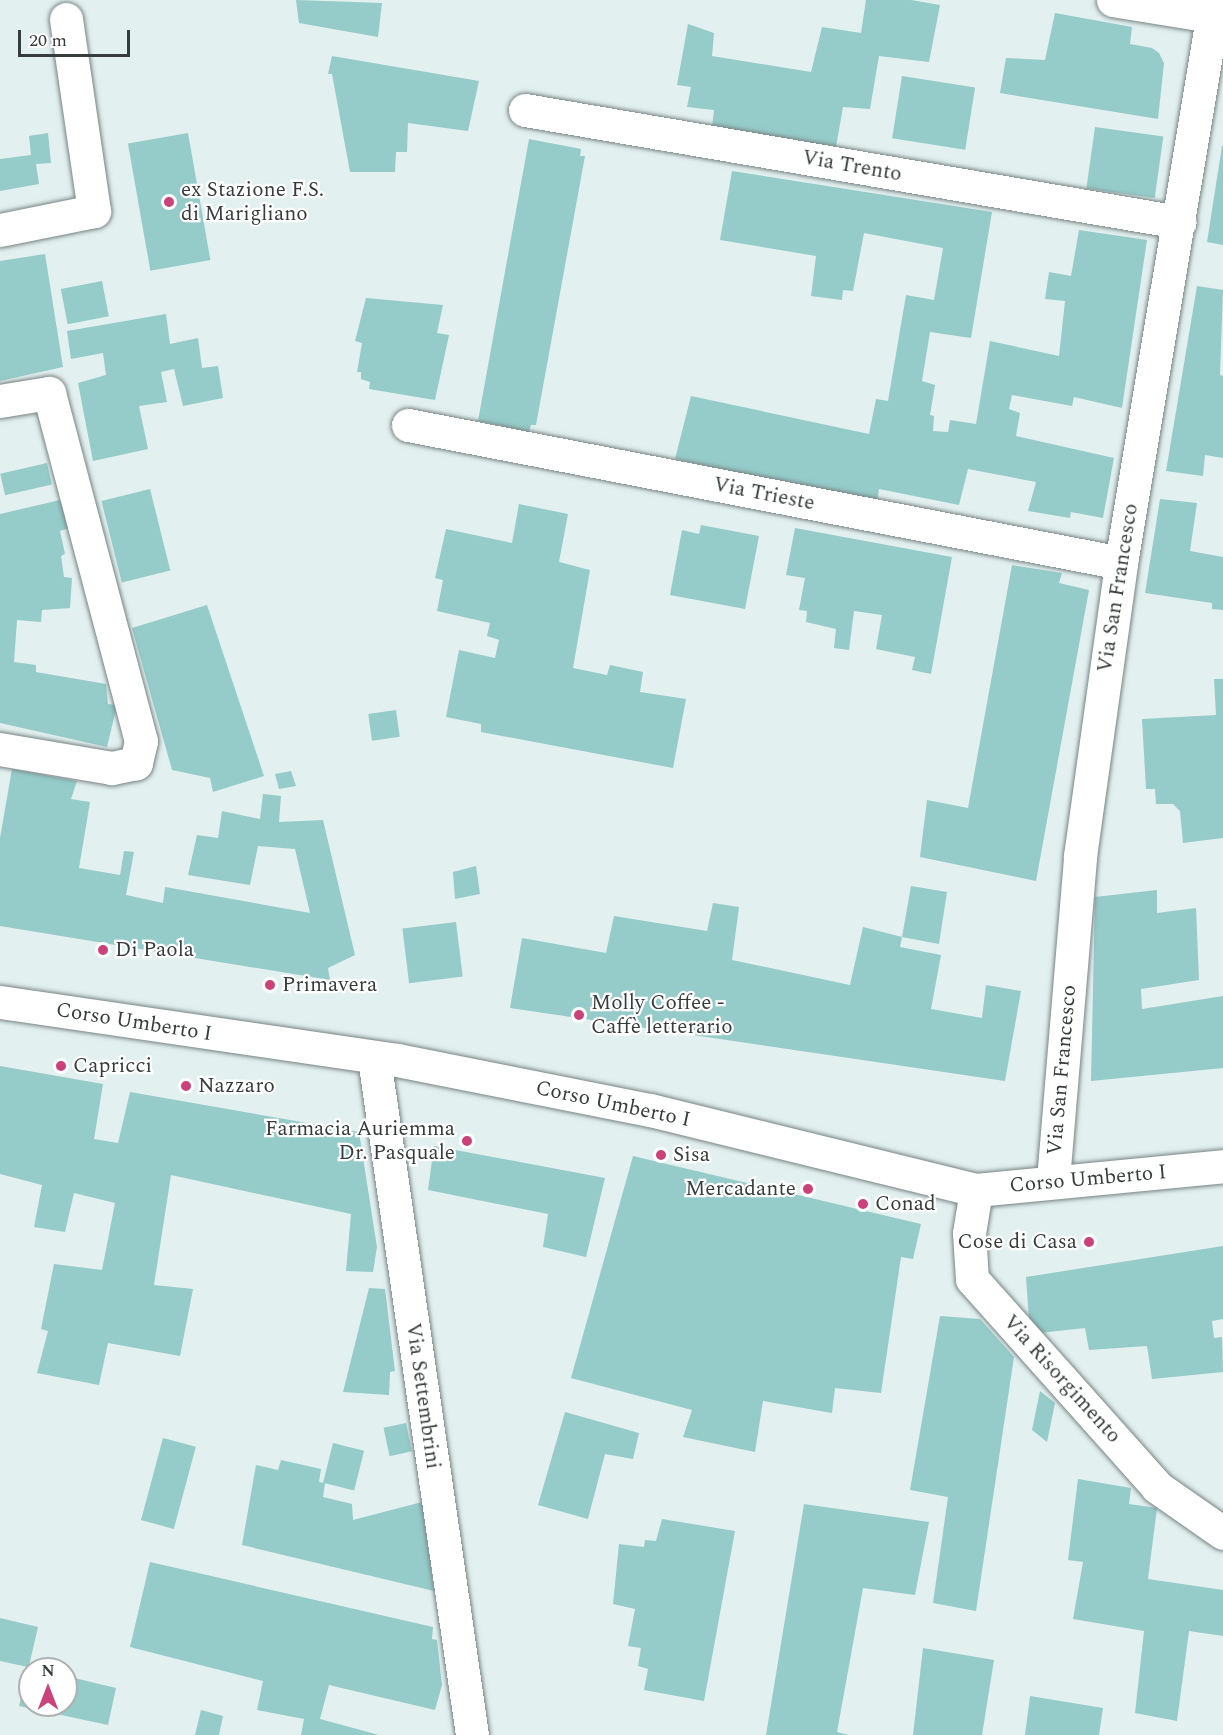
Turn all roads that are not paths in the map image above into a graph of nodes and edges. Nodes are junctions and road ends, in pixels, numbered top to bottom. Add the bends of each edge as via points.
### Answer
1 (1113, 0) edge
2 (1213, 8) edge
3 (66, 19) dead end
4 (525, 110) dead end
5 (1179, 222) junction
6 (0, 230) edge
7 (0, 401) edge
8 (408, 425) dead end
9 (1120, 563) junction
10 (0, 749) edge
11 (0, 1002) edge
12 (374, 1058) junction
13 (1223, 1166) edge
14 (1053, 1180) junction
15 (976, 1190) junction
16 (1223, 1533) edge
17 (472, 1735) edge

1 - 2 street
2 - 5 street, Via San Francesco
3 - 6 street via 94,211
4 - 5 street, Via Trento
5 - 9 street, Via San Francesco
7 - 10 street via 49,393 141,741 136,763 112,768
8 - 9 street, Via Trieste
9 - 14 street, Via San Francesco via 1080,856
11 - 12 street, Corso Umberto I
12 - 15 street, Corso Umberto I via 650,1110
12 - 17 street, Via Settembrini
13 - 14 street, Corso Umberto I
14 - 15 street, Corso Umberto I
15 - 16 street, Via Risorgimento via 969,1233 972,1279 1157,1487

